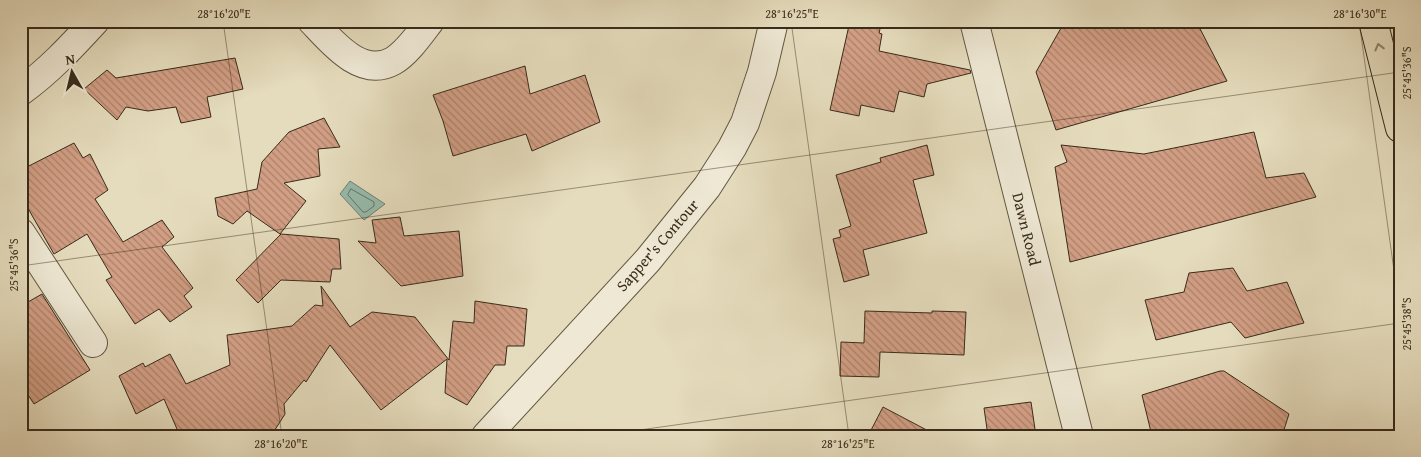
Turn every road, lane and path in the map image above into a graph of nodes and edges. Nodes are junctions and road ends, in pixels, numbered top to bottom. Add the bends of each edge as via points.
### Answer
1 (94, 21) edge
2 (312, 21) edge
3 (430, 21) edge
4 (774, 21) edge
5 (974, 21) edge
6 (1373, 21) edge
7 (21, 91) edge
8 (1400, 128) edge
9 (21, 234) edge
10 (93, 343) dead end
11 (486, 436) edge
12 (1079, 436) edge

1 - 7 street via 68,50
2 - 3 street via 342,51 360,63 373,66 392,61
4 - 11 street, Sapper's Contour via 745,123 707,187 648,260
5 - 12 street, Dawn Road
8 -> 6 highway
9 - 10 street

